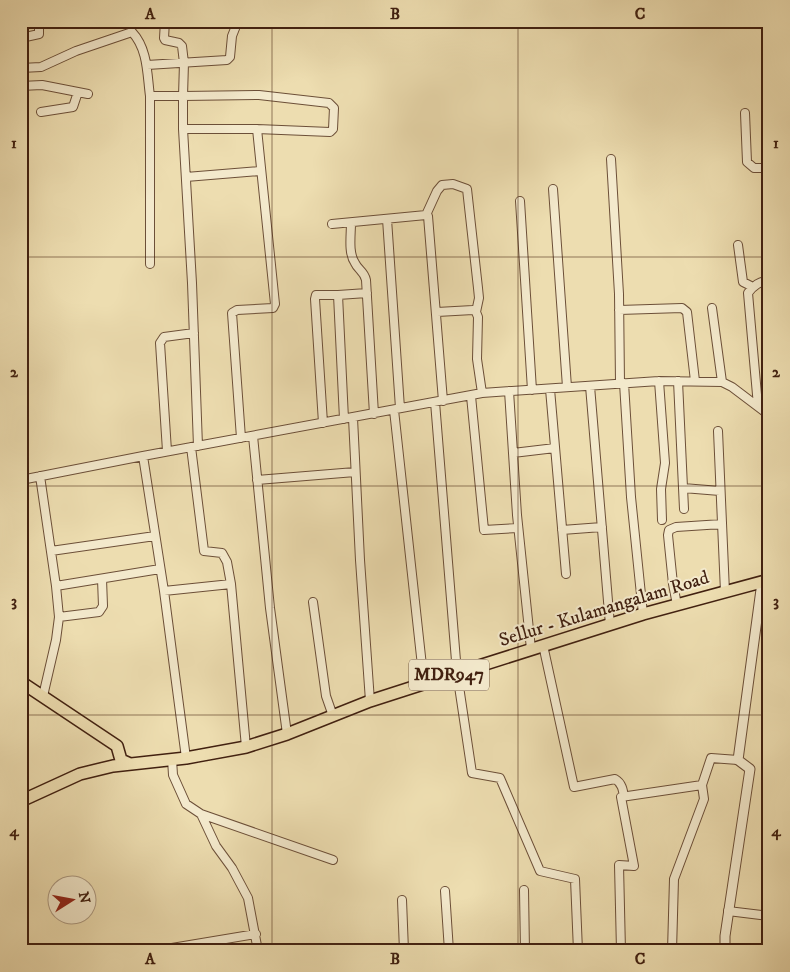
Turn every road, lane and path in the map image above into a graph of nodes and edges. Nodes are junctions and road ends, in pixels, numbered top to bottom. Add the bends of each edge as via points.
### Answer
1 (39, 21) edge
2 (165, 21) edge
3 (238, 21) edge
4 (21, 38) edge
5 (184, 63) junction
6 (147, 65) junction
7 (21, 68) edge
8 (21, 86) edge
9 (78, 92) junction
10 (88, 94) dead end
11 (150, 96) junction
12 (183, 96) junction
13 (41, 112) dead end
14 (745, 113) dead end
15 (257, 129) junction
16 (183, 130) junction
17 (612, 159) dead end
18 (769, 168) edge
19 (260, 171) junction
20 (186, 177) junction
21 (554, 189) dead end
22 (520, 201) dead end
23 (426, 215) junction
24 (387, 219) junction
25 (350, 223) junction
26 (332, 224) dead end
27 (738, 245) dead end
28 (150, 264) dead end
29 (769, 280) edge
30 (753, 287) junction
31 (367, 293) junction
32 (338, 295) junction
33 (712, 308) dead end
34 (619, 310) junction
35 (436, 312) junction
36 (476, 312) junction
37 (194, 333) junction
38 (659, 380) junction
39 (678, 381) junction
40 (695, 381) junction
41 (722, 382) junction
42 (622, 383) junction
43 (590, 386) junction
44 (567, 387) junction
45 (550, 388) junction
46 (532, 390) junction
47 (509, 392) junction
48 (482, 394) junction
49 (471, 396) junction
50 (439, 401) junction
51 (758, 406) junction
52 (397, 409) junction
53 (374, 414) junction
54 (769, 415) edge
55 (353, 418) junction
56 (344, 420) junction
57 (323, 423) junction
58 (718, 431) dead end
59 (253, 436) junction
60 (241, 438) junction
61 (195, 446) junction
62 (555, 448) junction
63 (168, 451) junction
64 (513, 453) junction
65 (143, 456) junction
66 (355, 472) junction
67 (40, 476) junction
68 (21, 480) edge
69 (257, 480) junction
70 (683, 488) junction
71 (720, 491) junction
72 (684, 509) dead end
73 (662, 520) dead end
74 (722, 524) junction
75 (602, 527) junction
76 (518, 528) junction
77 (562, 530) junction
78 (155, 536) junction
79 (51, 551) junction
80 (160, 569) junction
81 (566, 574) dead end
82 (102, 579) junction
83 (766, 581) edge
84 (231, 584) junction
85 (56, 586) junction
86 (164, 591) junction
87 (725, 592) junction
88 (313, 602) dead end
89 (764, 605) edge
90 (677, 606) junction
91 (643, 614) junction
92 (58, 616) junction
93 (610, 625) junction
94 (543, 645) junction
95 (531, 649) junction
96 (457, 673) junction
97 (21, 682) edge
98 (424, 684) junction
99 (43, 696) junction
100 (370, 701) junction
101 (333, 716) junction
102 (287, 734) junction
103 (246, 748) junction
104 (186, 758) junction
105 (172, 759) junction
106 (738, 760) junction
107 (130, 764) junction
108 (702, 785) junction
109 (624, 797) junction
110 (21, 801) edge
111 (201, 814) junction
112 (333, 860) dead end
113 (524, 890) dead end
114 (444, 891) dead end
115 (402, 900) dead end
116 (728, 911) junction
117 (769, 916) edge
118 (256, 934) junction
119 (160, 950) edge
120 (258, 951) edge
121 (404, 951) edge
122 (449, 951) edge
123 (525, 951) edge
124 (578, 951) edge
125 (621, 951) edge
126 (672, 951) edge
127 (725, 951) edge

1 - 4 street via 39,34
2 - 5 street via 164,38 181,44
3 - 5 street via 228,60
5 - 6 street
5 - 12 street
6 - 7 street via 140,40 132,32 41,67
6 - 11 street
8 - 9 street via 42,85
9 - 10 street
9 - 13 street via 73,107
11 - 12 street
11 - 28 street
12 - 15 street via 259,95 329,103 334,108 330,132
12 - 16 street
14 - 18 street via 747,162 754,168
15 - 16 street
15 - 19 street
16 - 20 street
17 - 34 street
19 - 20 street
19 - 60 street via 275,304 273,308 237,310 232,314
20 - 37 street
21 - 44 street
22 - 46 street
23 - 24 street
23 - 35 street via 430,220
23 - 36 street via 442,185 453,184 467,189 478,288
24 - 25 street
24 - 52 street
25 - 26 street
25 - 31 street via 352,259 365,274
27 - 30 street via 743,282
29 - 30 street
30 - 51 street via 748,293
31 - 32 street
31 - 53 street
32 - 56 street
32 - 57 street via 320,294 315,299
33 - 41 street
34 - 40 street via 685,309
34 - 42 street
35 - 36 street
35 - 50 street
36 - 48 street
37 - 61 street
37 - 63 street via 164,337 160,343
38 - 39 street
38 - 42 street
38 - 73 street via 665,463 661,489
39 - 40 street
39 - 70 street
40 - 41 street
41 - 51 street
42 - 43 street
42 - 91 street
43 - 44 street
43 - 75 street
44 - 45 street
45 - 46 street
45 - 62 street
46 - 47 street
47 - 48 street
47 - 64 street
48 - 49 street
49 - 50 street
49 - 76 street via 484,530
50 - 52 street
50 - 96 street
51 - 54 street
52 - 53 street
52 - 98 street
53 - 55 street
55 - 56 street
55 - 66 street
56 - 57 street
57 - 59 street
58 - 71 street
59 - 60 street
59 - 69 street
60 - 61 street
61 - 63 street
61 - 84 street via 204,551 222,553
62 - 64 street
62 - 77 street
63 - 65 street
64 - 76 street
65 - 67 street
65 - 78 street
66 - 69 street
66 - 100 street
67 - 68 street
67 - 79 street
69 - 102 street
70 - 71 street
70 - 72 street
71 - 74 street
74 - 87 street
74 - 90 street via 676,526 669,530
75 - 77 street
75 - 93 street
76 - 95 street
77 - 81 street
78 - 79 street
78 - 80 street
79 - 85 street
80 - 82 street
80 - 86 street
82 - 85 street
82 - 92 street via 103,606 99,612
83 - 87 main road, Sellur - Kulamangalam Road / MDR947
83 - 89 street
84 - 86 street
84 - 103 street
85 - 92 street
86 - 104 street
87 - 90 main road, Sellur - Kulamangalam Road / MDR947
88 - 101 street via 326,696
89 - 106 street
90 - 91 main road, Sellur - Kulamangalam Road / MDR947
91 - 93 main road, Sellur - Kulamangalam Road / MDR947
92 - 99 street
93 - 94 main road, Sellur - Kulamangalam Road / MDR947
94 - 95 main road, Sellur - Kulamangalam Road / MDR947
94 - 109 street via 574,787 615,779 623,788
95 - 96 main road, Sellur - Kulamangalam Road / MDR947
96 - 98 main road, Sellur - Kulamangalam Road / MDR947
96 - 124 street via 472,773 500,778 540,871 574,879
97 - 99 main road
98 - 100 main road, Sellur - Kulamangalam Road / MDR947
99 - 107 main road via 117,746 121,760
100 - 101 main road, Sellur - Kulamangalam Road / MDR947
101 - 102 main road, Sellur - Kulamangalam Road / MDR947
102 - 103 main road, Sellur - Kulamangalam Road / MDR947
103 - 104 main road, Sellur - Kulamangalam Road / MDR947
104 - 105 main road, Sellur - Kulamangalam Road / MDR947
105 - 107 main road, Sellur - Kulamangalam Road / MDR947
105 - 111 street via 173,776 186,804
106 - 108 street via 711,758
106 - 116 street via 750,769
107 - 110 main road, Sellur - Kulamangalam Road / MDR947 via 80,774
108 - 109 street
108 - 126 street via 704,799 674,879
109 - 125 street via 634,866 619,865
111 - 112 street
111 - 118 street via 216,846 248,898
113 - 123 street
114 - 122 street
115 - 121 street
116 - 117 street
116 - 127 street
118 - 119 street
118 - 120 street

